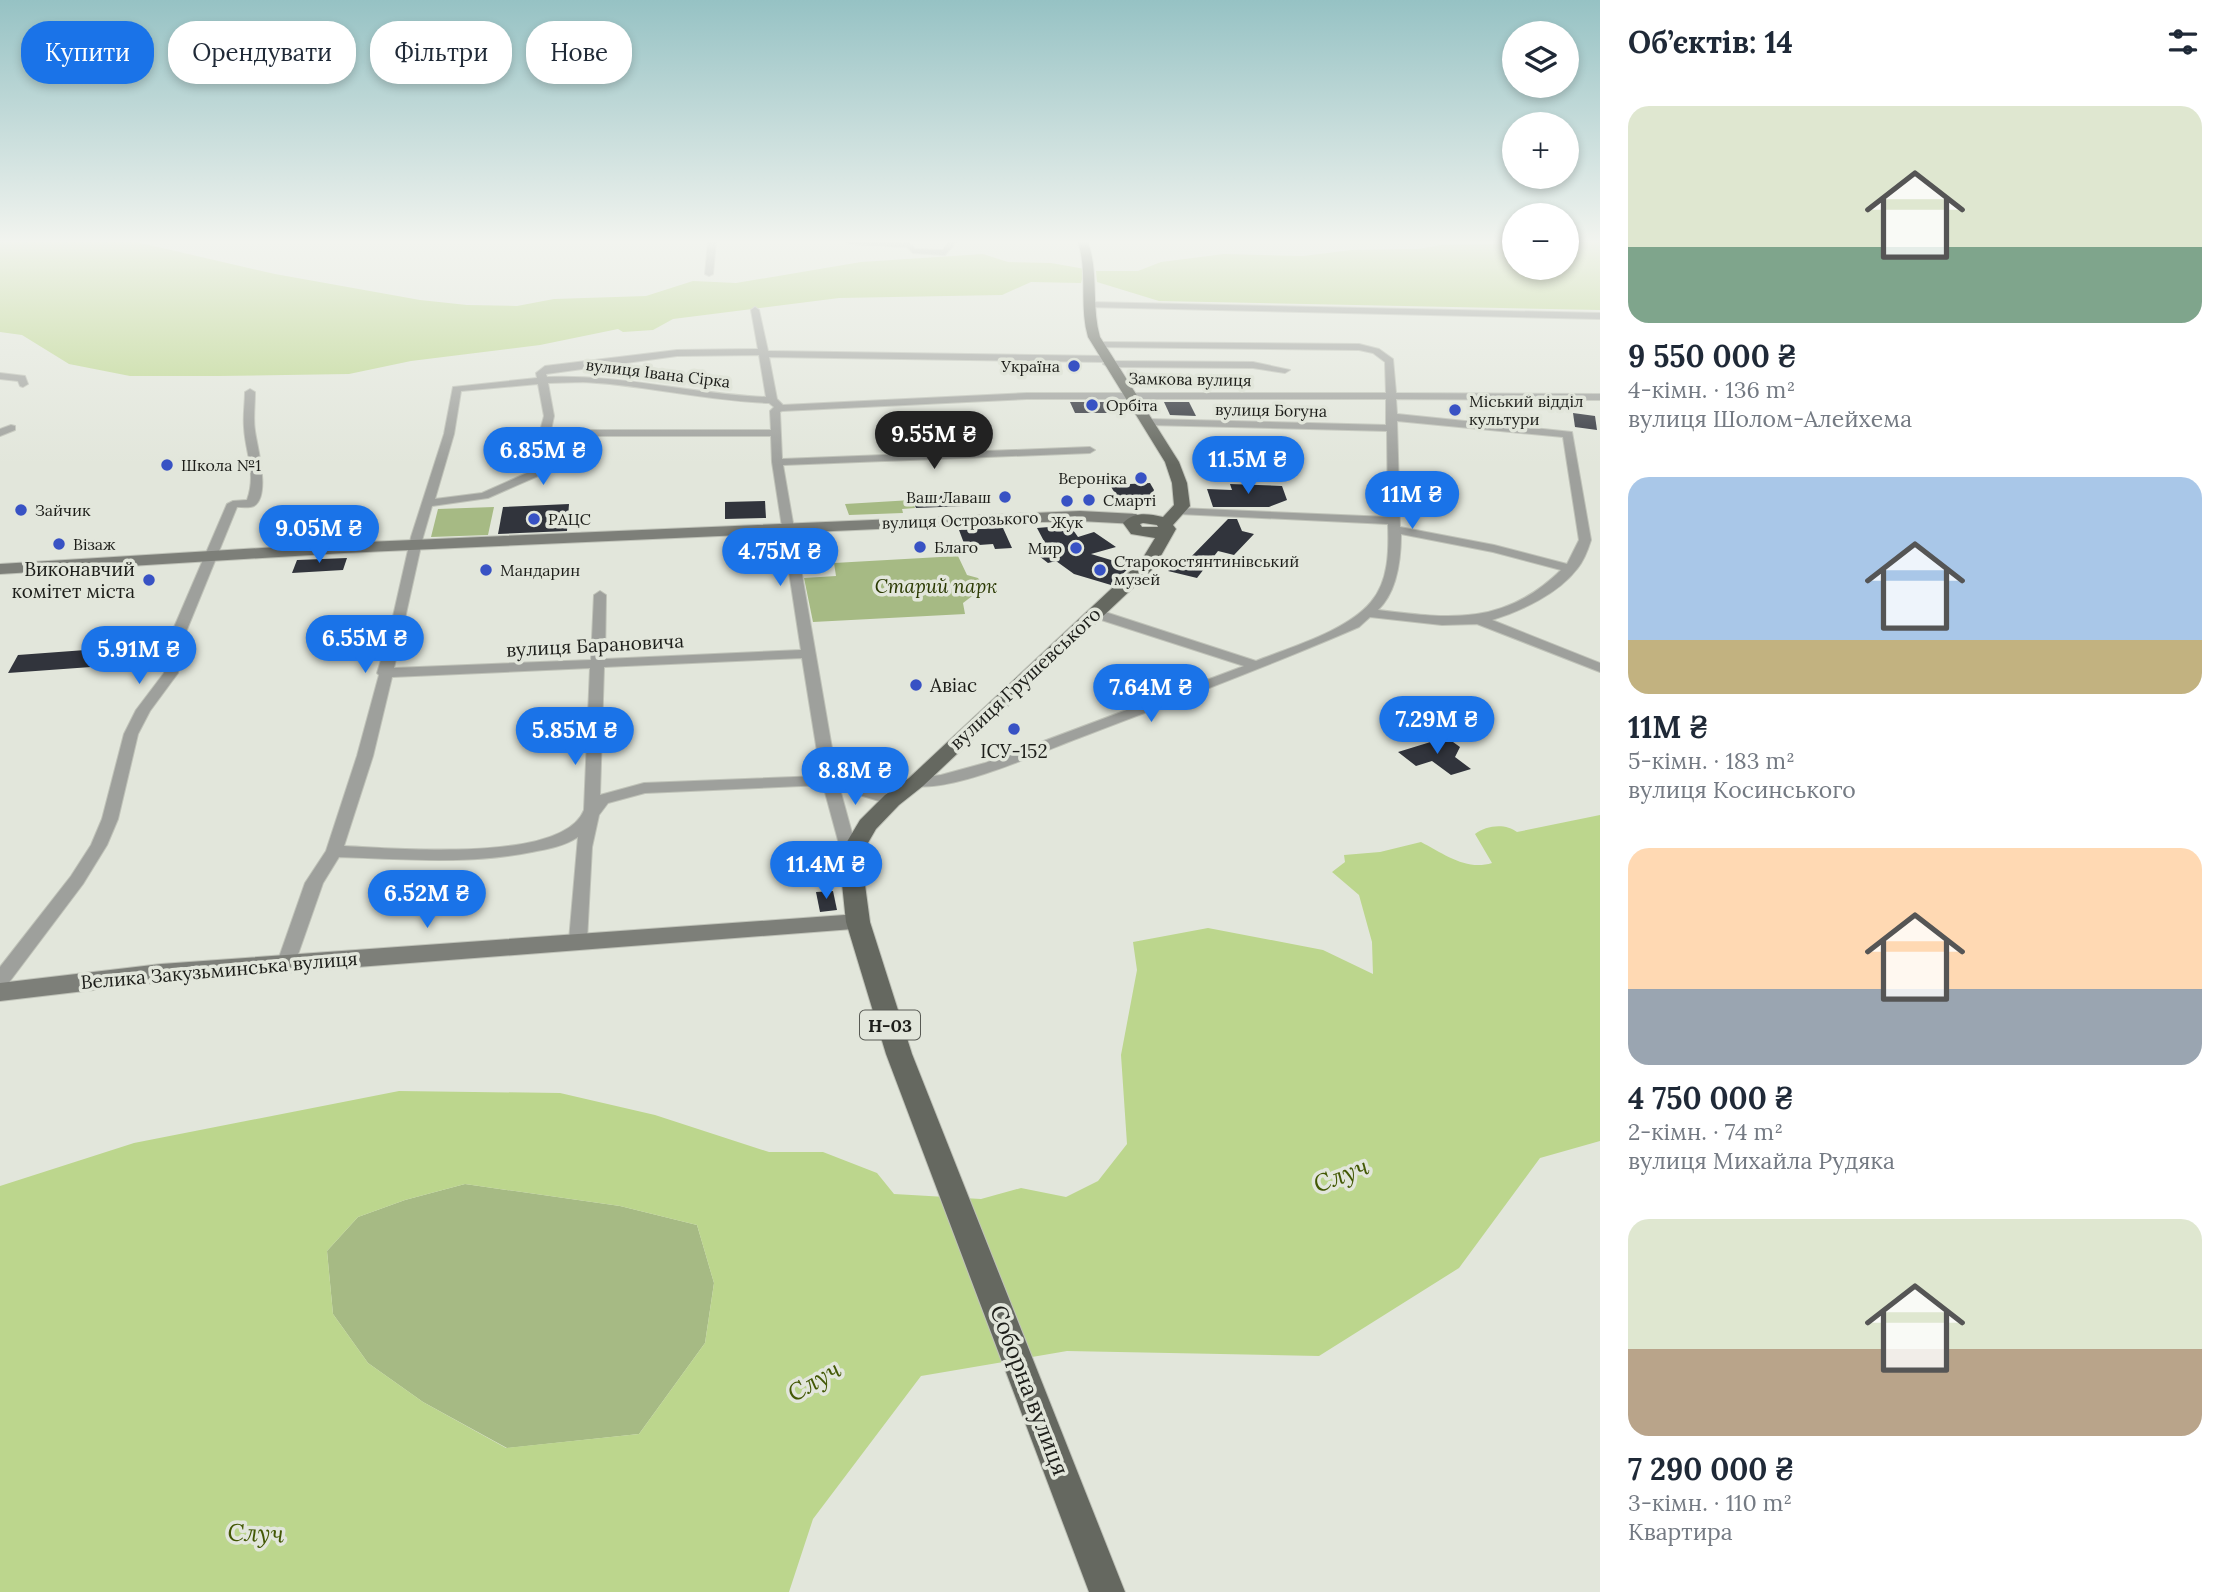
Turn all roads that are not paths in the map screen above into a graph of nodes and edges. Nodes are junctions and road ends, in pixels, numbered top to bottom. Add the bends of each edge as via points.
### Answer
1 (756, 316) edge
2 (1091, 316) edge
3 (1100, 345) junction
4 (764, 353) junction
5 (1107, 362) junction
6 (1285, 370) dead end
7 (0, 376) edge
8 (542, 379) junction
9 (23, 384) dead end
10 (250, 391) dead end
11 (1127, 394) junction
12 (1391, 397) junction
13 (1600, 397) edge
14 (776, 404) junction
15 (1149, 422) junction
16 (1392, 423) junction
17 (546, 433) junction
18 (775, 433) junction
19 (1090, 450) dead end
20 (777, 462) junction
21 (428, 503) junction
22 (1179, 510) junction
23 (1138, 523) junction
24 (1396, 525) junction
25 (1167, 526) junction
26 (787, 528) junction
27 (415, 545) junction
28 (209, 556) junction
29 (1148, 564) junction
30 (0, 569) edge
31 (1571, 569) junction
32 (600, 595) dead end
33 (1094, 614) junction
34 (1367, 614) junction
35 (1480, 620) junction
36 (808, 654) junction
37 (598, 665) junction
38 (1257, 666) junction
39 (1600, 668) edge
40 (384, 673) junction
41 (829, 780) junction
42 (916, 782) junction
43 (892, 800) junction
44 (592, 810) junction
45 (334, 851) junction
46 (850, 855) junction
47 (858, 922) junction
48 (578, 940) junction
49 (286, 963) junction
50 (0, 980) edge
51 (0, 992) edge
52 (1107, 1592) edge

1 - 4 street
2 - 3 main road
3 - 5 main road
3 - 12 street via 1359,347 1390,360
4 - 5 street
4 - 8 street via 677,353 575,363 545,369
4 - 14 street
5 - 6 street via 1254,365
5 - 11 main road
7 - 9 street via 22,378
8 - 14 street, вулиця Івана Сірка via 602,380
8 - 17 street via 549,416
8 - 21 street, вулиця Івана Сірка via 456,389 449,434
10 - 28 street via 256,490 251,503 233,504
11 - 12 street, Замкова вулиця
11 - 14 street, Замкова вулиця
11 - 15 main road
12 - 13 street, Замкова вулиця
12 - 16 street
14 - 18 street
15 - 16 street, вулиця Богуна
15 - 22 main road via 1174,468 1182,494
16 - 24 street
16 - 31 street, вулиця Богуна via 1568,434 1585,540
17 - 18 street
17 - 21 street via 534,474 484,496
18 - 20 street
19 - 20 street
20 - 26 street
21 - 27 street
22 - 23 main road
22 - 24 street
22 - 25 main road, вулиця Грушевського
23 - 25 main road via 1153,534
23 - 26 main road, вулиця Острозького via 1080,516
23 - 29 main road
24 - 31 street
24 - 34 street via 1389,580
25 - 29 main road, вулиця Грушевського
26 - 27 main road, вулиця Острозького
26 - 36 street
27 - 28 main road, вулиця Острозького
27 - 40 street
28 - 30 main road, вулиця Острозького
28 - 50 street via 179,632 171,673 131,734 99,845 78,880
29 - 33 main road, вулиця Грушевського
31 - 35 street via 1556,583
32 - 37 street
33 - 38 street
33 - 42 main road, вулиця Грушевського
34 - 35 street
34 - 38 street
35 - 39 street
36 - 37 street, вулиця Барановича
36 - 41 street
37 - 40 street, вулиця Барановича
37 - 44 street
38 - 42 street via 990,766 942,780
40 - 45 street via 365,755
41 - 43 street
41 - 44 street via 643,788 608,797
41 - 46 street
42 - 43 main road, вулиця Грушевського
43 - 46 main road, вулиця Грушевського via 868,825
44 - 45 street via 582,826 568,836 506,852 446,856
44 - 48 street via 584,847
45 - 49 street via 314,883
46 - 47 main road, Н-03
47 - 48 main road, Велика Закузьминська вулиця
47 - 52 main road, Соборна вулиця / Н-03 via 900,1054
48 - 49 main road, Велика Закузьминська вулиця
49 - 51 main road, Велика Закузьминська вулиця

